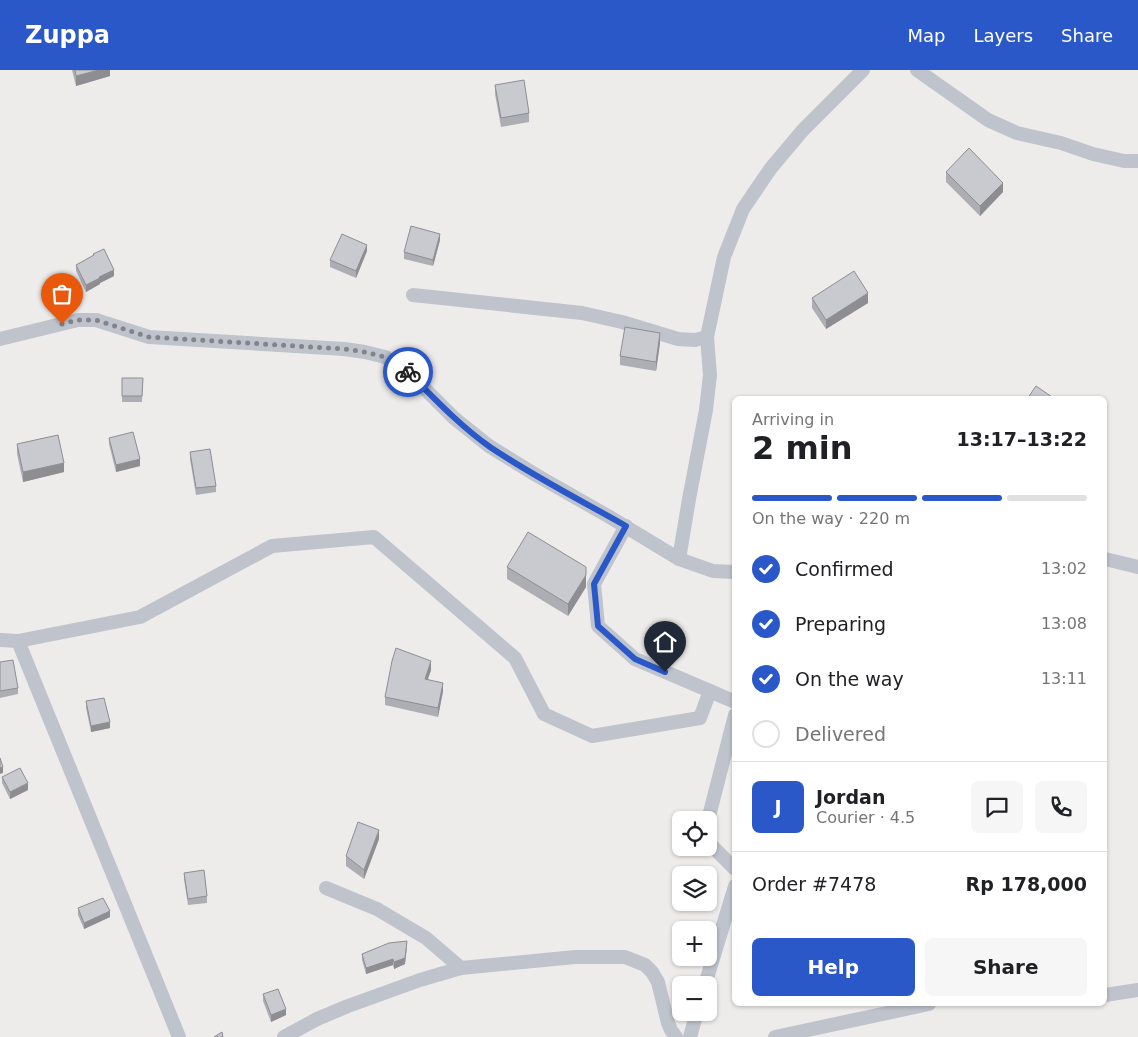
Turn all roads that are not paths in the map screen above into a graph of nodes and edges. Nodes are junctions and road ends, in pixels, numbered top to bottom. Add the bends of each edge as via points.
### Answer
1 (863, 70) edge
2 (917, 70) edge
3 (1138, 161) edge
4 (413, 295) dead end
5 (707, 337) junction
6 (0, 339) edge
7 (626, 526) junction
8 (679, 559) junction
9 (1107, 559) edge
10 (1138, 567) edge
11 (732, 572) edge
12 (0, 640) edge
13 (18, 641) junction
14 (710, 691) junction
15 (732, 701) edge
16 (732, 727) edge
17 (710, 811) edge
18 (717, 851) edge
19 (732, 866) edge
20 (326, 888) dead end
21 (732, 896) edge
22 (460, 968) junction
23 (708, 976) edge
24 (1138, 990) edge
25 (1107, 995) edge
26 (920, 1006) edge
27 (694, 1021) edge
28 (179, 1037) edge
29 (284, 1037) edge
30 (676, 1037) edge
31 (690, 1037) edge
32 (775, 1037) edge

1 - 5 street via 802,130 743,210 724,256
2 - 3 street via 988,120 1017,132 1093,154
4 - 5 street via 582,313 678,339
5 - 8 street via 710,375 706,410
6 - 7 street via 78,320 96,320 149,337 344,349 385,357 407,371 454,418 489,446
7 - 8 street
7 - 14 street via 594,584 598,626 635,659
8 - 11 street via 713,571
9 - 10 street
12 - 13 street
13 - 14 street via 140,617 272,546 374,537 515,658 544,714 592,736 700,718
13 - 28 street
14 - 15 street
16 - 17 street
18 - 19 street
20 - 22 street via 377,909 426,938
21 - 23 street
22 - 29 street via 348,1006
22 - 30 street via 575,957 625,957 645,964 652,972
24 - 25 street
26 - 32 street
27 - 31 street

